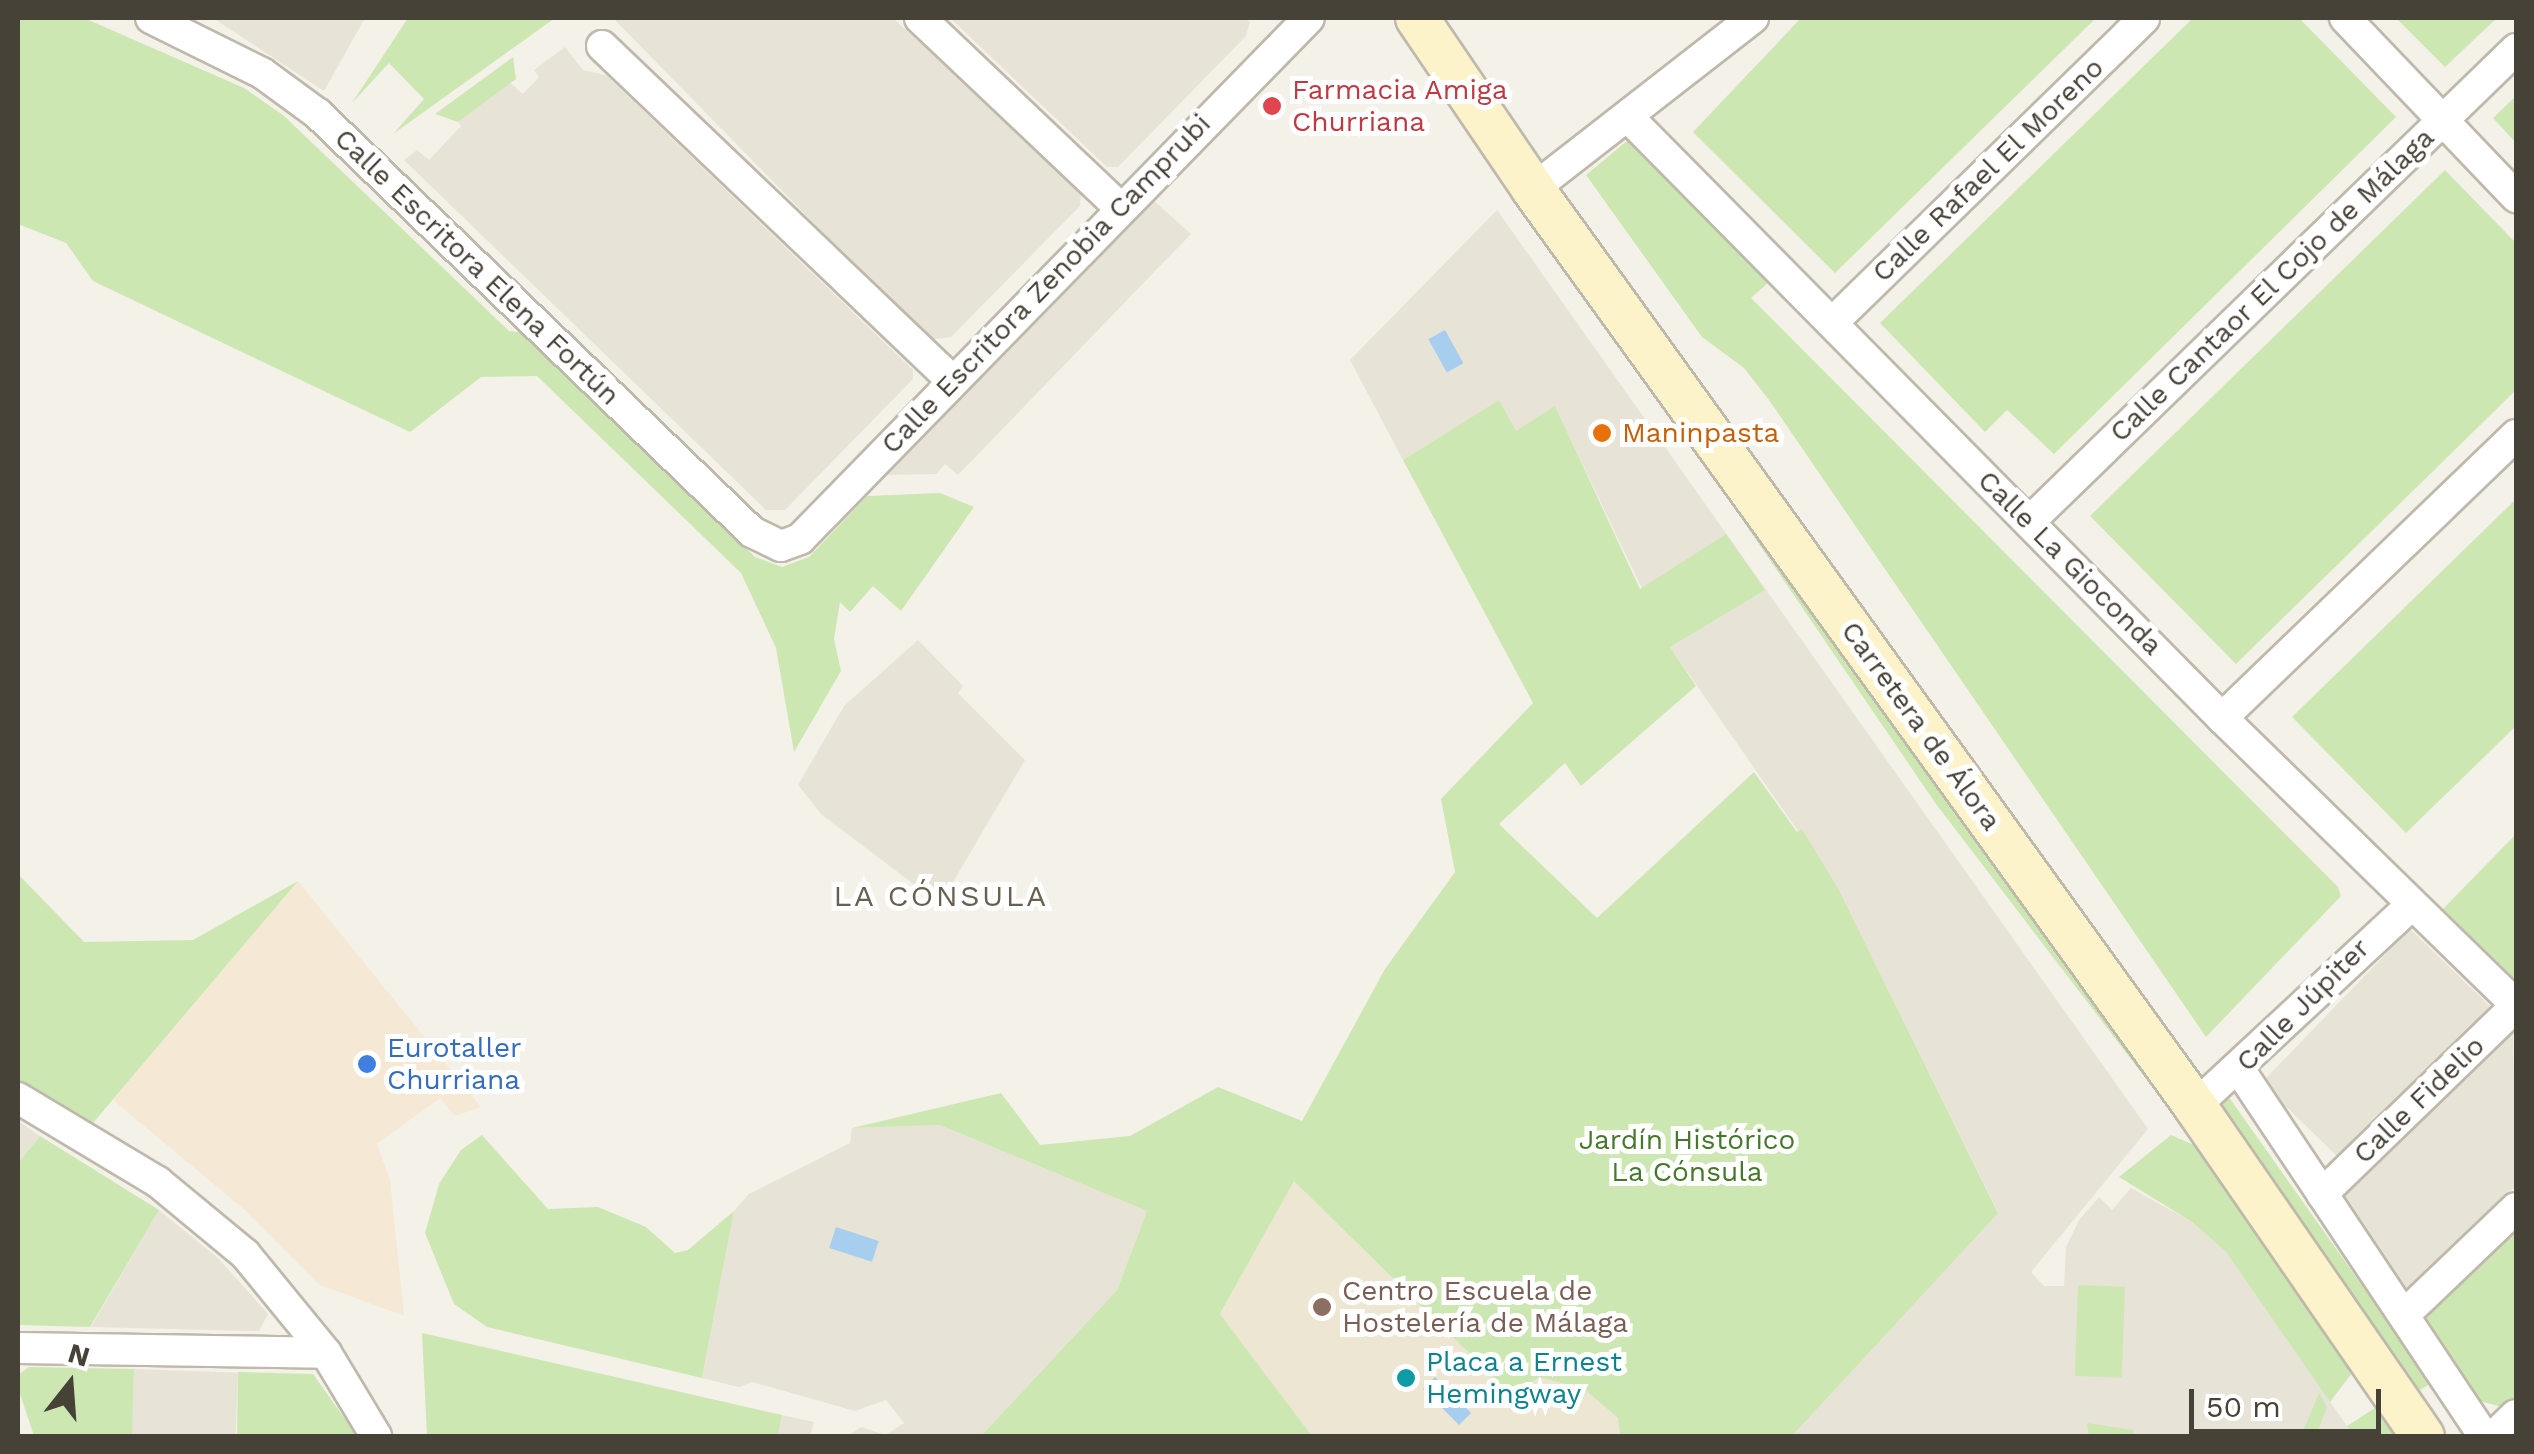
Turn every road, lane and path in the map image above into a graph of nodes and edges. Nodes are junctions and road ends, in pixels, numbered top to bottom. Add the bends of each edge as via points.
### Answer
1 (151, 18) edge
2 (920, 18) edge
3 (1417, 18) edge
4 (1754, 18) edge
5 (2144, 18) edge
6 (2345, 18) edge
7 (1294, 21) edge
8 (602, 46) dead end
9 (2516, 49) edge
10 (1628, 116) junction
11 (2444, 118) junction
12 (1533, 188) junction
13 (2516, 196) edge
14 (1119, 207) junction
15 (1832, 323) junction
16 (952, 380) junction
17 (2516, 435) edge
18 (2029, 522) junction
19 (781, 546) joint
20 (2222, 718) junction
21 (2411, 905) junction
22 (2516, 1005) edge
23 (2239, 1069) junction
24 (18, 1098) edge
25 (2195, 1106) junction
26 (2322, 1194) junction
27 (2516, 1208) edge
28 (2405, 1314) junction
29 (18, 1348) edge
30 (326, 1353) junction
31 (2516, 1416) edge
32 (376, 1436) edge
33 (2423, 1436) edge
34 (2484, 1436) edge
35 (2494, 1436) edge

1 - 19 street, Calle Escritora Elena Fortún via 262,74 318,114 752,532
2 - 14 street
3 - 12 main road, Carretera de Álora
4 - 10 street
5 - 15 street, Calle Rafael El Moreno
6 - 11 street
7 - 14 street, Calle Escritora Zenobia Camprubi
8 - 16 street
9 - 11 street, Calle Cantaor El Cojo de Málaga
10 - 12 street
10 - 15 street, Calle La Gioconda
11 - 13 street
11 - 18 street, Calle Cantaor El Cojo de Málaga
12 - 25 main road, Carretera de Álora
14 - 16 street, Calle Escritora Zenobia Camprubi
15 - 18 street, Calle La Gioconda
16 - 19 street, Calle Escritora Zenobia Camprubi via 800,539
17 - 20 street
18 - 20 street, Calle La Gioconda
20 - 21 street, Calle La Gioconda
21 - 22 street, Calle La Gioconda
21 - 23 street, Calle Júpiter
22 - 26 street, Calle Fidelio
23 - 25 street, Calle Júpiter
23 - 26 street
24 - 30 street via 158,1182 245,1254
25 - 33 main road, Carretera de Álora
26 - 28 street
27 - 28 street
28 - 34 street
29 - 30 street
30 - 32 street
31 - 35 street

